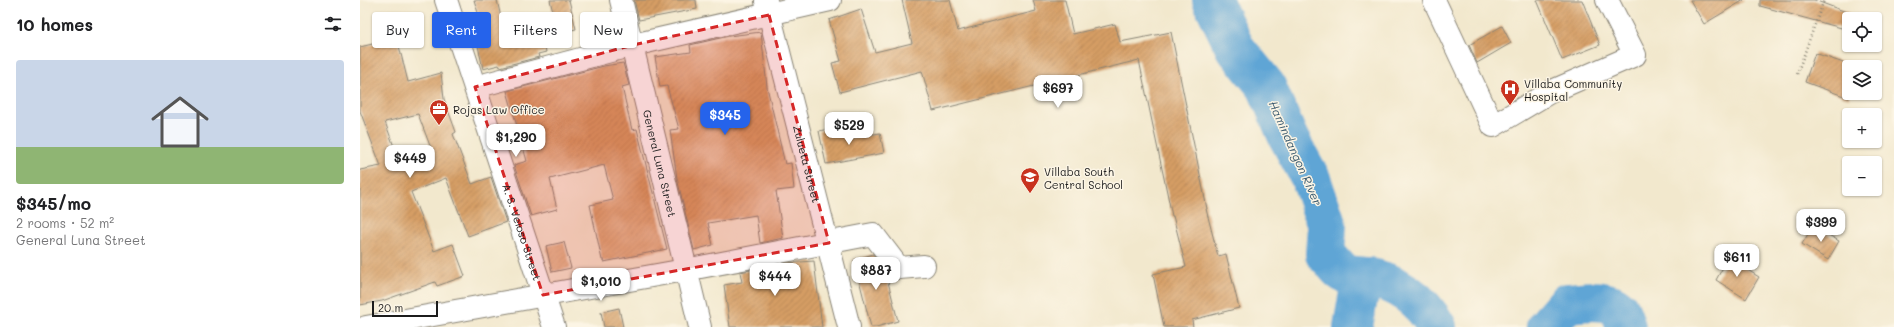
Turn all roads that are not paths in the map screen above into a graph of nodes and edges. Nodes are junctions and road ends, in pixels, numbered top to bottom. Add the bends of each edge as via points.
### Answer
1 (446, 0) edge
2 (621, 0) edge
3 (830, 0) edge
4 (1434, 0) edge
5 (1607, 0) edge
6 (767, 7) edge
7 (624, 12) edge
8 (637, 45) edge
9 (625, 48) edge
10 (633, 48) edge
11 (475, 87) junction
12 (829, 243) junction
13 (924, 266) dead end
14 (685, 270) junction
15 (543, 295) junction
16 (366, 327) edge
17 (554, 327) edge
18 (700, 327) edge
19 (849, 327) edge

1 - 11 street, A. S. Veloso Street
2 - 7 street, General Luna Street
3 - 6 street
4 - 5 street via 1493,126 1550,92 1635,54
6 - 8 street
6 - 12 street, Zulueta Street
9 - 11 street
10 - 14 street, General Luna Street
11 - 15 street, A. S. Veloso Street
12 - 13 street via 873,234 900,268
12 - 14 street
12 - 19 street, Zulueta Street
14 - 15 street
14 - 18 street, General Luna Street
15 - 16 street
15 - 17 street, A. S. Veloso Street

